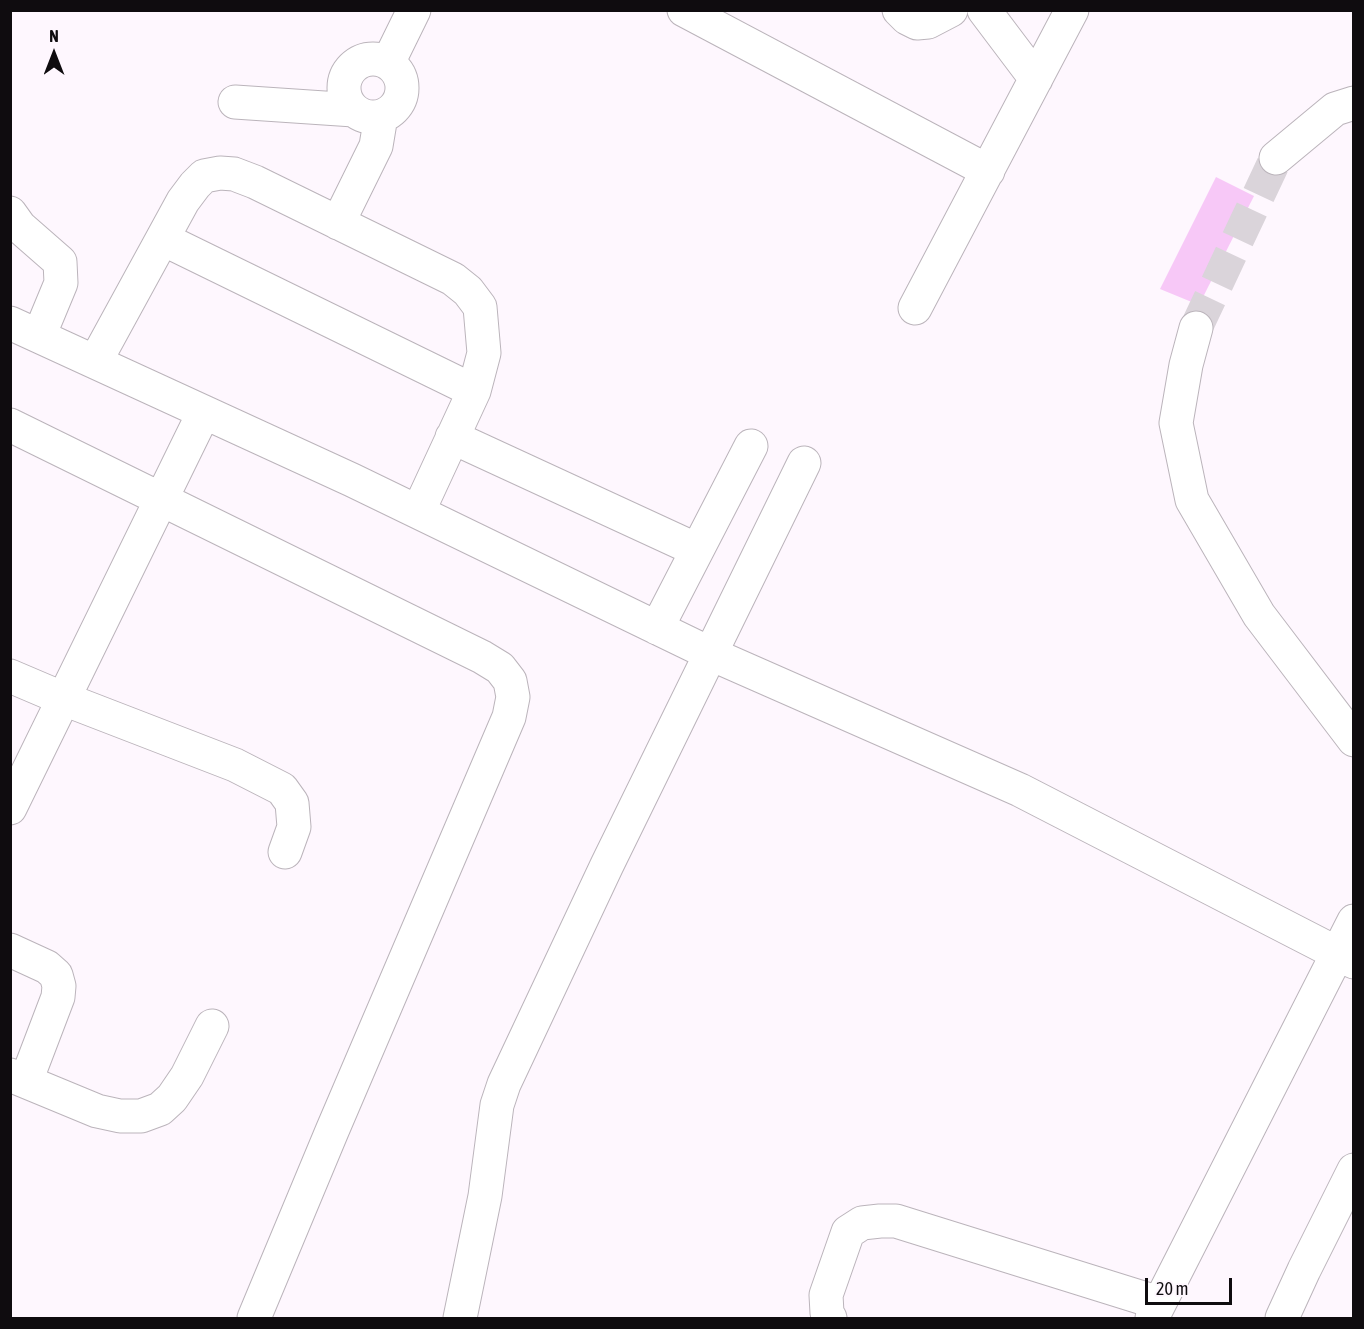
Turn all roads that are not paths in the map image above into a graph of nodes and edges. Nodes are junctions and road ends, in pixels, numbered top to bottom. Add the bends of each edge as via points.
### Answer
1 (414, 10) edge
2 (684, 10) edge
3 (899, 10) edge
4 (951, 10) edge
5 (984, 10) edge
6 (1072, 10) edge
7 (388, 63) junction
8 (1036, 80) junction
9 (235, 102) dead end
10 (1353, 103) edge
11 (368, 113) junction
12 (1276, 158) tunnel mouth
13 (988, 171) junction
14 (10, 213) edge
15 (338, 223) junction
16 (163, 239) junction
17 (915, 308) dead end
18 (1196, 328) tunnel mouth
19 (25, 330) edge
20 (95, 362) junction
21 (474, 391) junction
22 (204, 412) junction
23 (10, 425) edge
24 (452, 437) junction
25 (751, 446) dead end
26 (804, 463) dead end
27 (162, 499) junction
28 (418, 512) junction
29 (697, 550) junction
30 (657, 628) junction
31 (711, 654) junction
32 (10, 675) edge
33 (64, 699) junction
34 (1353, 740) edge
35 (10, 808) edge
36 (285, 852) dead end
37 (1353, 921) edge
38 (10, 950) edge
39 (1345, 957) edge
40 (212, 1026) dead end
41 (18, 1078) edge
42 (1353, 1170) edge
43 (1155, 1311) edge
44 (254, 1318) edge
45 (460, 1318) edge
46 (830, 1318) edge
47 (1282, 1318) edge

1 - 7 lane
2 - 13 lane
3 - 4 lane via 917,23
5 - 8 lane
6 - 8 lane
7 - 11 lane via 402,87 397,105
7 - 11 lane via 370,59 353,67 347,75 344,94 348,103
8 - 13 lane
9 - 11 lane
10 - 12 lane via 1335,109
11 - 15 lane via 376,146
13 - 17 lane
14 - 19 lane via 60,262 61,283
15 - 16 lane via 255,182 220,173 204,176 195,185
15 - 21 lane via 453,279 474,299 480,307 484,353
16 - 20 lane
16 - 21 lane
18 - 34 lane via 1176,423 1192,500 1259,615
19 - 20 lane
20 - 22 lane
21 - 24 lane
22 - 27 lane
22 - 28 lane
23 - 27 lane
24 - 28 lane
24 - 29 lane
25 - 29 lane
26 - 31 lane
27 - 33 lane
27 - 44 lane via 482,657 500,668 510,681 513,697 509,717
28 - 30 lane
29 - 30 lane
30 - 31 lane
31 - 39 lane via 1020,790
31 - 45 lane via 504,1084
32 - 33 lane
33 - 35 lane
33 - 36 lane via 235,765 282,789 292,803 294,827
37 - 39 lane
38 - 41 lane via 47,967 56,975 59,986 58,997
39 - 43 lane
40 - 41 lane via 172,1098 160,1109 141,1116 97,1111
42 - 47 lane
43 - 46 lane via 896,1221 880,1221 862,1222 848,1232 826,1295

